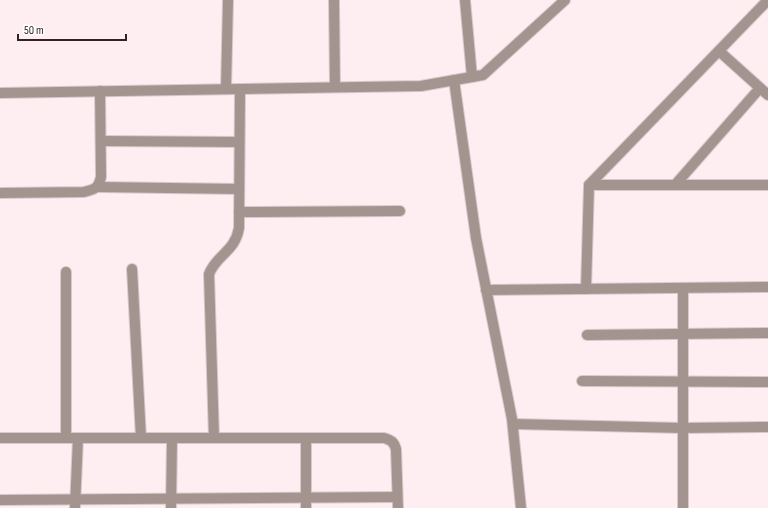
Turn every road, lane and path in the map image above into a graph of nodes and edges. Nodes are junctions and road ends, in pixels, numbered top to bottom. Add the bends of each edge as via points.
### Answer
1 (228, 0) edge
2 (334, 0) edge
3 (465, 0) edge
4 (565, 0) edge
5 (768, 0) edge
6 (719, 51) junction
7 (472, 77) junction
8 (454, 80) junction
9 (335, 87) junction
10 (760, 88) junction
11 (226, 89) junction
12 (240, 89) junction
13 (100, 91) junction
14 (0, 93) edge
15 (768, 95) edge
16 (101, 141) junction
17 (239, 142) junction
18 (589, 185) junction
19 (675, 185) junction
20 (768, 185) edge
21 (98, 187) junction
22 (239, 189) junction
23 (0, 193) edge
24 (400, 211) dead end
25 (239, 212) junction
26 (132, 269) dead end
27 (66, 272) dead end
28 (768, 287) edge
29 (683, 288) junction
30 (586, 289) junction
31 (486, 290) junction
32 (768, 333) edge
33 (683, 334) junction
34 (587, 335) dead end
35 (582, 381) dead end
36 (683, 382) junction
37 (768, 382) edge
38 (513, 424) junction
39 (768, 427) edge
40 (683, 428) junction
41 (0, 438) edge
42 (66, 438) junction
43 (78, 438) junction
44 (141, 438) junction
45 (172, 438) junction
46 (214, 438) junction
47 (306, 438) junction
48 (397, 497) junction
49 (0, 500) edge
50 (171, 503) edge
51 (306, 503) edge
52 (75, 504) edge
53 (398, 508) edge
54 (521, 508) edge
55 (683, 508) edge

1 - 11 street
2 - 9 street
3 - 7 street
4 - 7 street via 482,75
5 - 6 street
6 - 10 street
6 - 18 street
7 - 8 street
8 - 9 street via 421,86
8 - 31 street via 476,238
9 - 12 street
10 - 15 street
10 - 19 street
11 - 12 street
11 - 13 street
12 - 17 street
13 - 14 street
13 - 16 street
16 - 17 street
16 - 21 street via 101,177
17 - 22 street
18 - 19 street
18 - 30 street
19 - 20 street
21 - 22 street
21 - 23 street via 84,192
22 - 25 street
24 - 25 street
25 - 46 street via 239,228 234,243 212,267 209,274
26 - 44 street
27 - 42 street
28 - 29 street
29 - 30 street
29 - 33 street
30 - 31 street
31 - 38 street
32 - 33 street
33 - 34 street
33 - 36 street
35 - 36 street
36 - 37 street
36 - 40 street
38 - 40 street
38 - 54 street
39 - 40 street
40 - 55 street
41 - 42 street
42 - 43 street
43 - 44 street
43 - 52 street
44 - 45 street
45 - 46 street
45 - 50 street
46 - 47 street
47 - 48 street via 390,440 396,449
47 - 51 street
48 - 51 street
48 - 53 street
49 - 52 street
50 - 51 street
50 - 52 street

